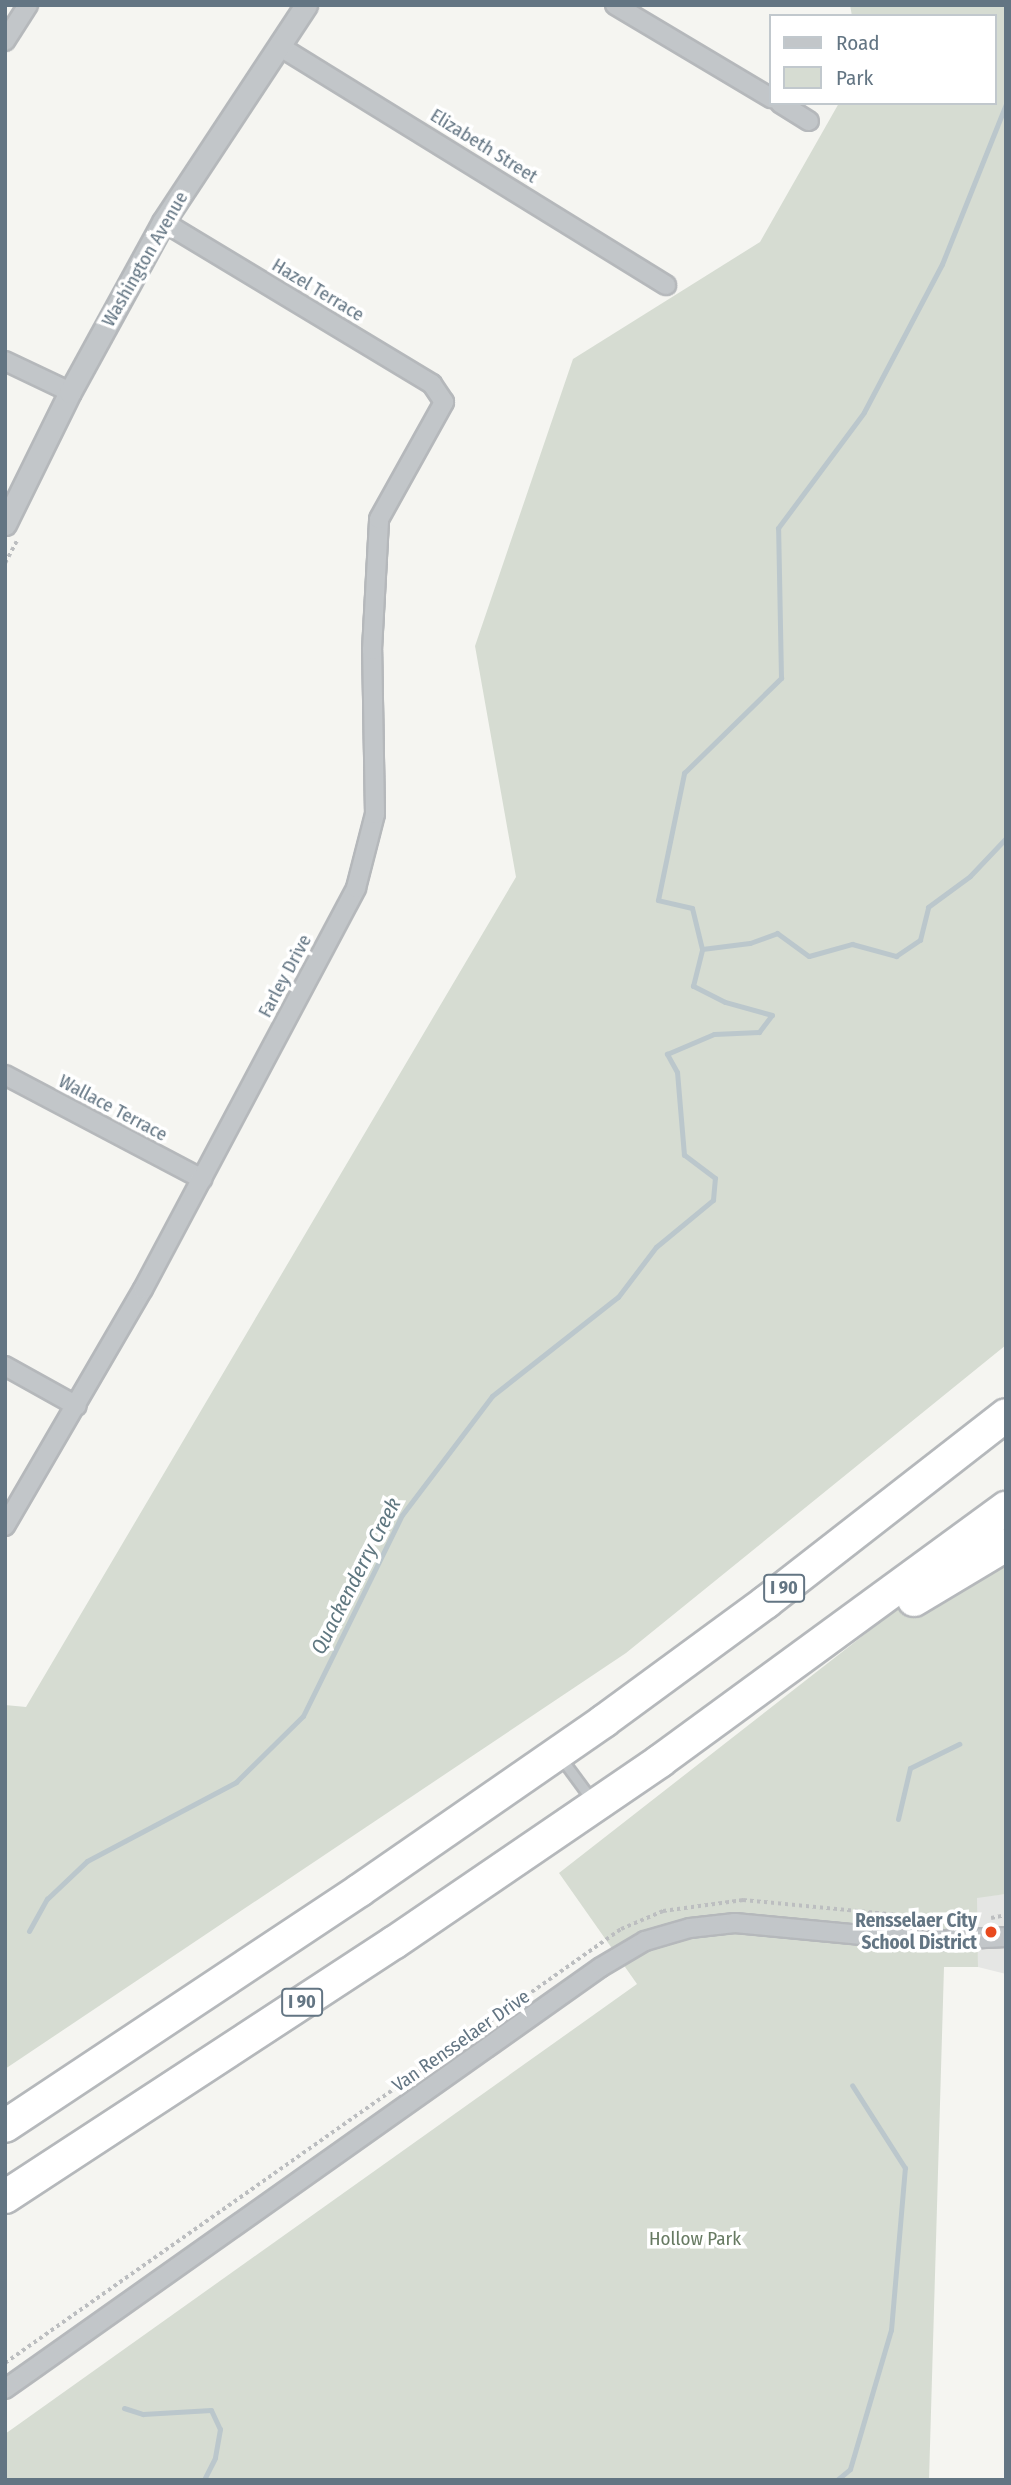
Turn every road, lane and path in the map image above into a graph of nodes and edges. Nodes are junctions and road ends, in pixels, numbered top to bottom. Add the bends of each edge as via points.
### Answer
1 (28, 5) edge
2 (306, 5) edge
3 (615, 5) edge
4 (5, 41) edge
5 (279, 46) junction
6 (769, 97) edge
7 (783, 105) edge
8 (809, 121) dead end
9 (163, 222) junction
10 (666, 285) dead end
11 (5, 361) edge
12 (70, 392) junction
13 (444, 402) joint
14 (14, 527) edge
15 (5, 563) edge
16 (5, 1075) edge
17 (202, 1179) junction
18 (5, 1366) edge
19 (77, 1406) junction
20 (1006, 1415) edge
21 (1006, 1508) edge
22 (5, 1526) edge
23 (1006, 1545) edge
24 (742, 1704) junction
25 (558, 1754) junction
26 (595, 1805) junction
27 (1006, 1937) edge
28 (5, 2126) edge
29 (5, 2197) edge
30 (5, 2389) edge

1 - 4 street
2 - 5 street, Washington Avenue
3 - 6 street
5 - 9 street, Washington Avenue
5 - 10 street, Elizabeth Street
7 - 8 street
9 - 12 street, Washington Avenue
9 - 13 street, Hazel Terrace via 432,384
11 - 12 street
12 - 14 street, Washington Avenue
13 - 17 street, Farley Drive via 379,519 372,650 375,814 356,888
14 - 15 path
16 - 17 street, Wallace Terrace
17 - 19 street, Farley Drive
18 - 19 street
19 - 22 street, Farley Drive
20 - 25 highway, I 90 via 766,1602
21 - 24 highway, I 90
23 - 24 highway
24 - 26 highway, I 90
25 - 26 lane
25 - 28 highway, I 90
26 - 29 highway, I 90
27 - 30 street, Van Rensselaer Drive via 925,1941 735,1923 682,1929 645,1941

